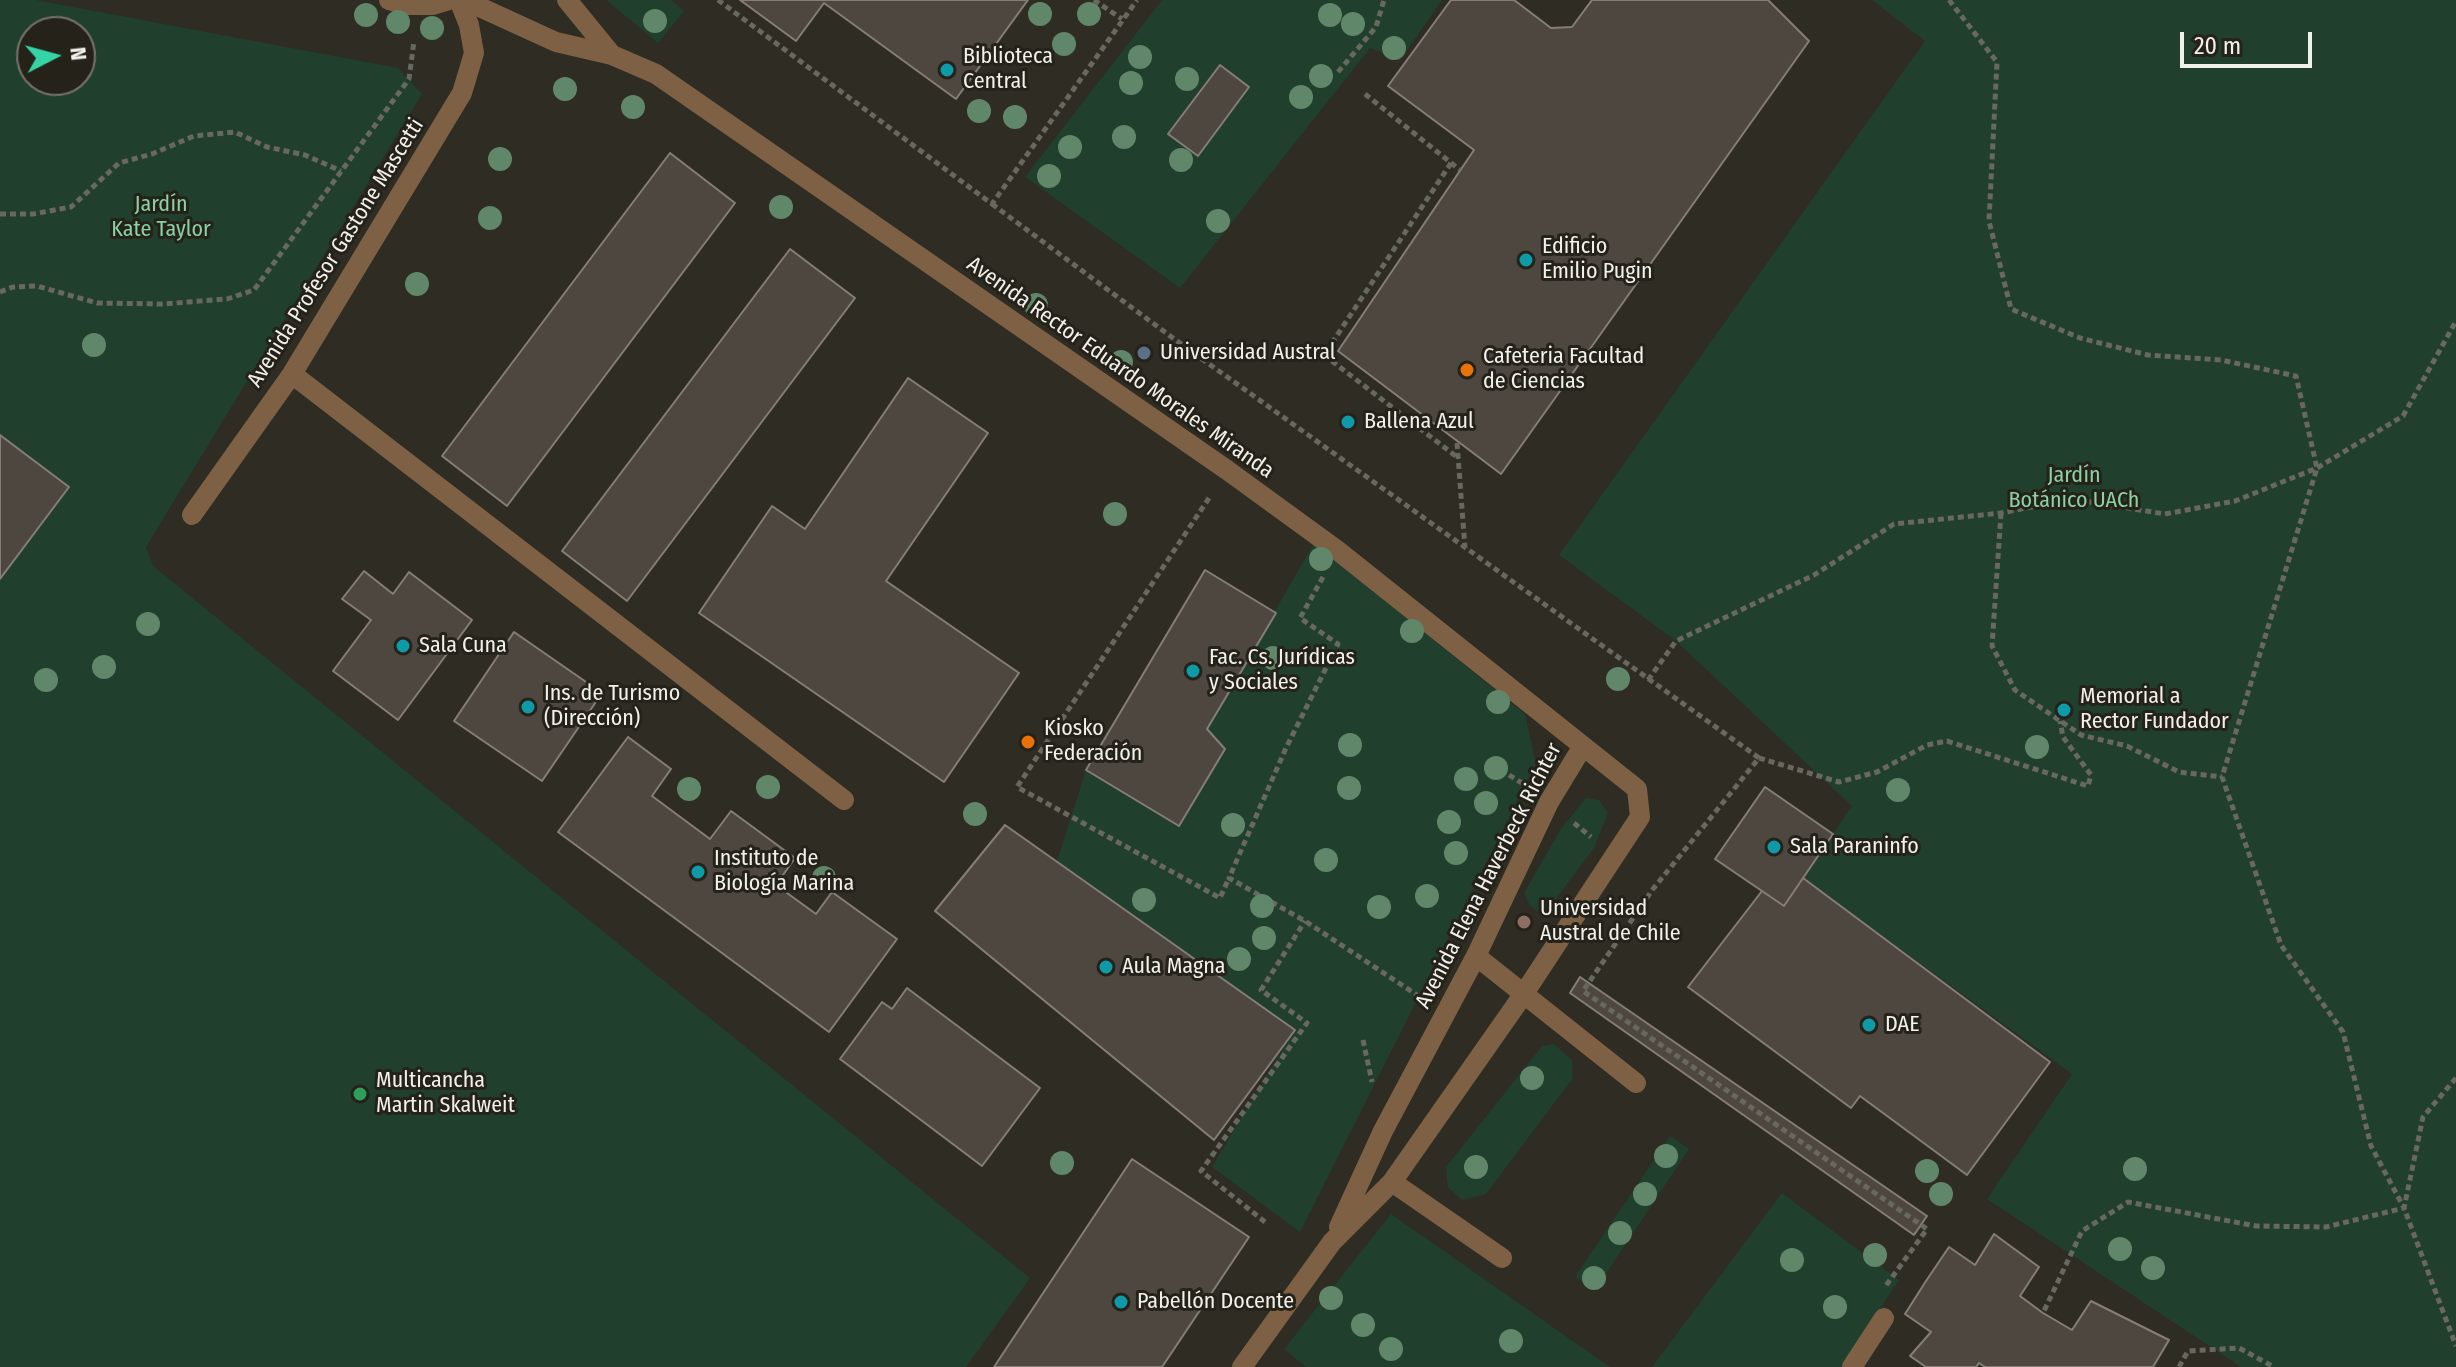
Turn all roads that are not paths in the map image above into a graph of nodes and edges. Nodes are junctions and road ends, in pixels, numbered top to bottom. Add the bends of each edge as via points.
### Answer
1 (389, 0) edge
2 (449, 0) edge
3 (462, 0) edge
4 (567, 0) edge
5 (612, 55) junction
6 (292, 374) junction
7 (192, 515) dead end
8 (1583, 746) junction
9 (844, 800) dead end
10 (1476, 956) junction
11 (1523, 995) junction
12 (1636, 1083) dead end
13 (1392, 1182) junction
14 (1332, 1242) junction
15 (1502, 1258) dead end
16 (1884, 1318) dead end
17 (1243, 1367) edge
18 (1852, 1367) edge

1 - 2 lane via 407,5
3 - 5 lane, Avenida Rector Eduardo Morales Miranda via 556,42
3 - 6 lane, Avenida Profesor Gastone Mascetti via 474,53 462,93
4 - 5 lane, Avenida Rector Eduardo Morales Miranda
5 - 8 lane, Avenida Rector Eduardo Morales Miranda via 656,74 1227,470 1337,550
6 - 7 lane, Avenida Profesor Gastone Mascetti
6 - 9 lane
8 - 10 lane, Avenida Elena Haverbeck Richter via 1549,802
8 - 11 lane, Avenida Elena Haverbeck Richter via 1637,789 1640,817
10 - 11 lane
10 - 14 lane, Avenida Elena Haverbeck Richter via 1383,1131
11 - 12 lane
11 - 13 lane, Avenida Elena Haverbeck Richter
13 - 14 lane, Avenida Elena Haverbeck Richter
13 - 15 lane
14 - 17 lane, Avenida Elena Haverbeck Richter
16 - 18 lane

